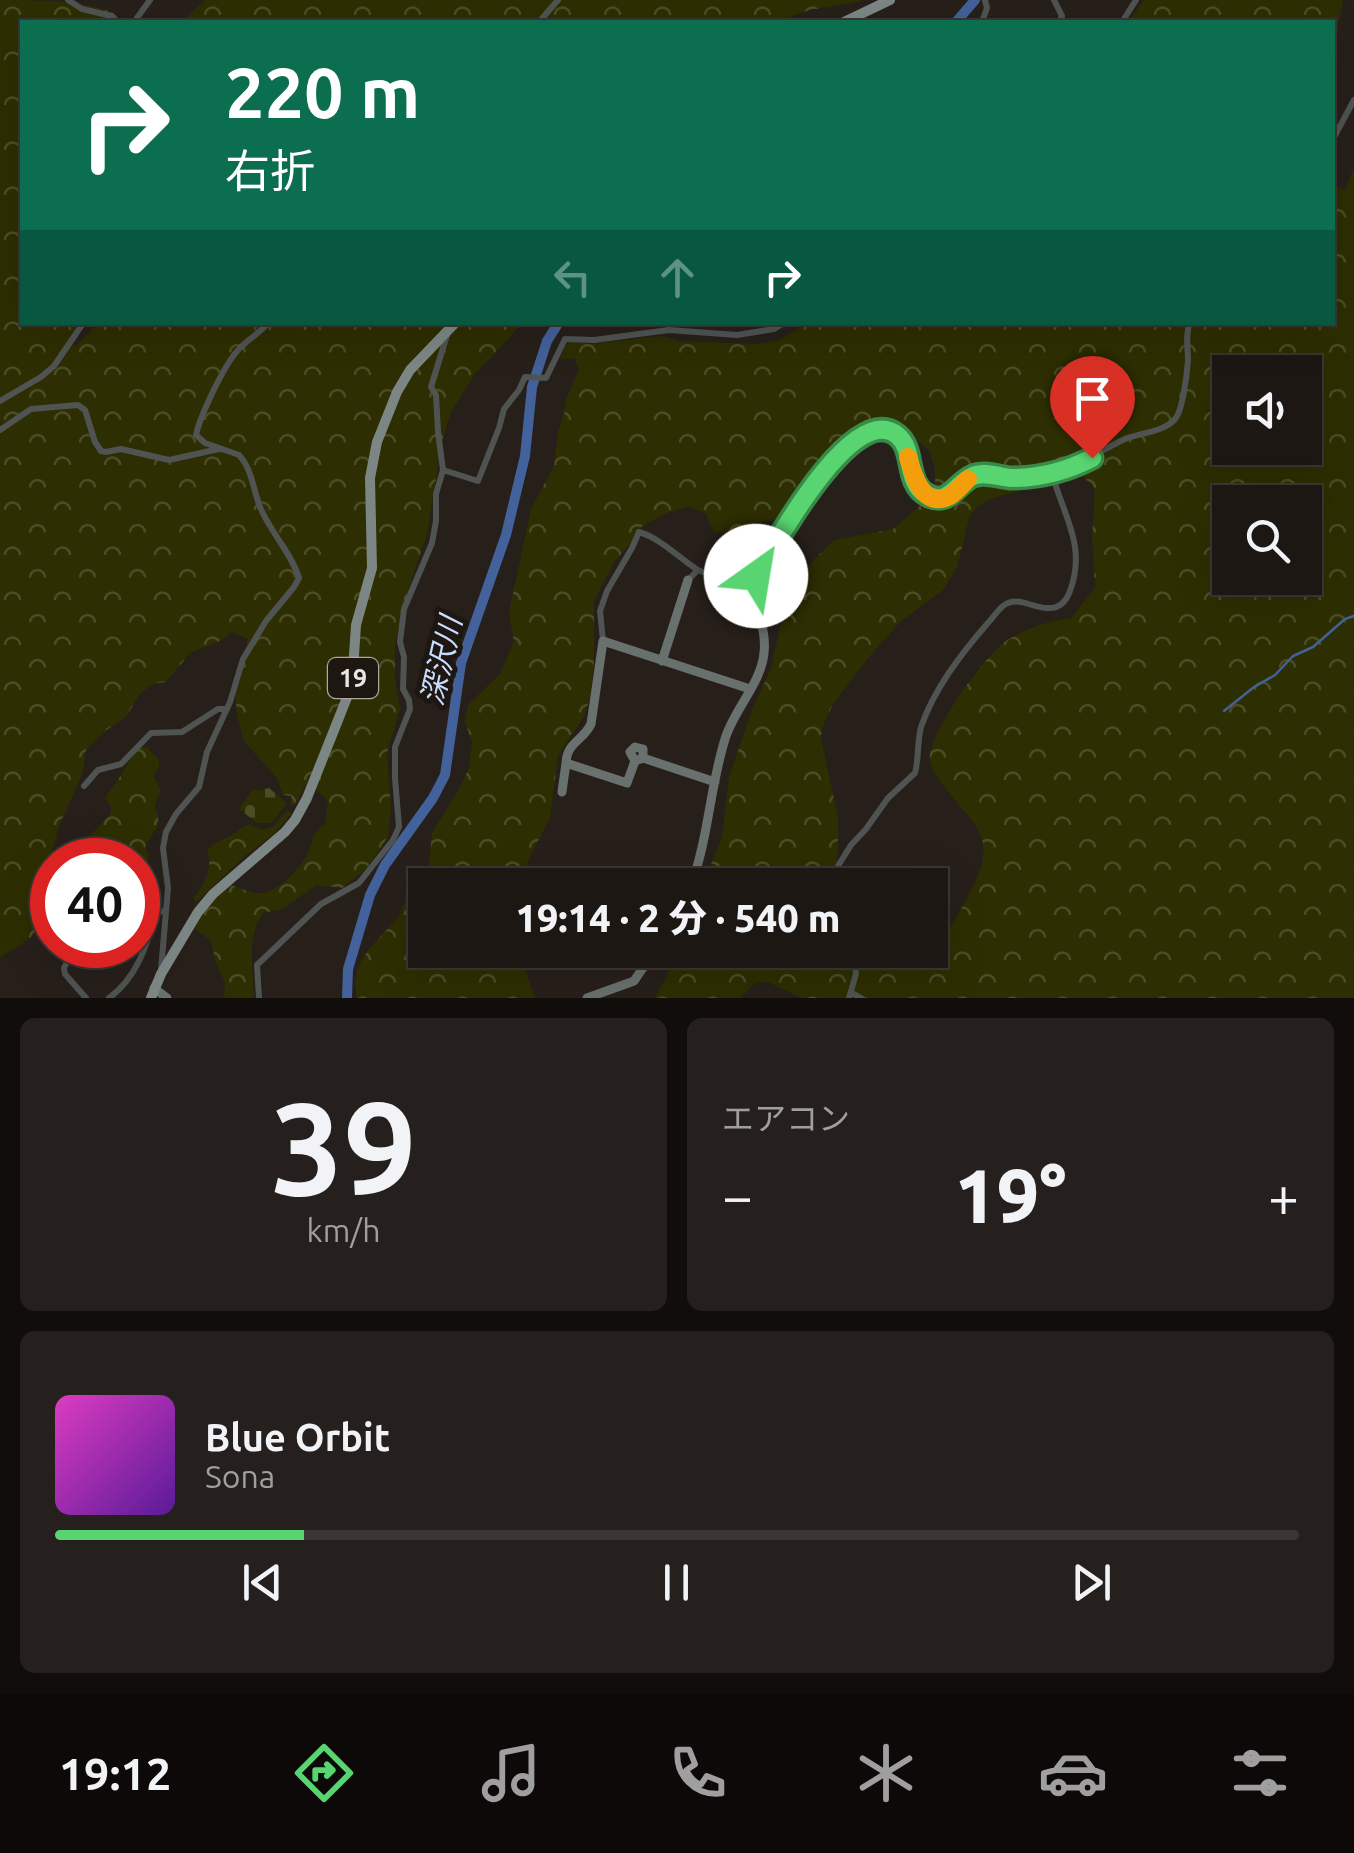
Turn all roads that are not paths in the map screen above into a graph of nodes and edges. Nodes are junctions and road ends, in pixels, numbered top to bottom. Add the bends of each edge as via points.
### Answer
1 (68, 0) edge
2 (558, 0) edge
3 (890, 0) edge
4 (115, 20) edge
5 (542, 20) edge
6 (848, 20) edge
7 (1354, 100) edge
8 (1335, 135) edge
9 (82, 325) edge
10 (267, 325) edge
11 (781, 325) edge
12 (1189, 325) edge
13 (452, 326) edge
14 (0, 401) edge
15 (0, 430) edge
16 (221, 448) junction
17 (444, 470) junction
18 (1052, 473) junction
19 (934, 498) joint
20 (796, 565) dead end
21 (698, 570) junction
22 (688, 580) joint
23 (753, 590) junction
24 (602, 642) junction
25 (662, 660) junction
26 (750, 690) junction
27 (227, 708) junction
28 (566, 762) junction
29 (715, 782) junction
30 (84, 786) dead end
31 (562, 792) dead end
32 (697, 868) edge
33 (838, 868) edge
34 (165, 912) junction
35 (64, 968) edge
36 (643, 968) edge
37 (855, 968) edge
38 (161, 974) junction
39 (153, 993) edge
40 (851, 996) edge
41 (86, 998) edge
42 (108, 998) edge
43 (167, 998) edge
44 (259, 998) edge
45 (588, 998) edge
46 (861, 998) edge

1 - 4 street
2 - 5 street
3 - 6 main road
7 - 8 street
9 - 14 street via 54,366
10 - 16 street via 230,362 199,422 198,438
11 - 17 street via 737,335 669,330 565,340 544,379 526,377 502,411 478,481
12 - 18 street via 1176,418
13 - 17 street via 431,387
13 - 38 main road, 19 via 403,381 377,442 370,478 372,568 356,625 352,685 307,798 285,832 198,912
15 - 16 street via 31,409 78,405 101,451 169,460
16 - 27 street via 246,462 260,508 298,578 243,659
17 - 44 street via 432,543 404,609 400,642 410,708 394,747 400,827 359,883 321,904 257,966
18 - 19 street via 977,475 951,495
18 - 33 street via 1077,550 1066,600 1050,609 1019,602 1002,606 929,706 915,773 888,798
19 - 23 street via 916,483 899,436 883,430 864,434 817,482
20 - 23 street via 770,594
21 - 22 street
21 - 23 street
21 - 24 street via 640,532 600,611
22 - 25 street
23 - 26 street via 765,646
24 - 25 street
24 - 28 street via 591,724 569,748
25 - 26 street
26 - 29 street via 729,729
27 - 30 street via 182,732 150,733 121,764 98,770
27 - 34 street via 206,752 199,787 172,821 162,848
28 - 29 street via 627,783 639,759
28 - 31 street
29 - 32 street
34 - 38 street
34 - 42 street via 156,915 140,962
35 - 41 street
36 - 45 street via 634,981
37 - 40 street
38 - 39 main road, 19
39 - 43 street
40 - 46 street

